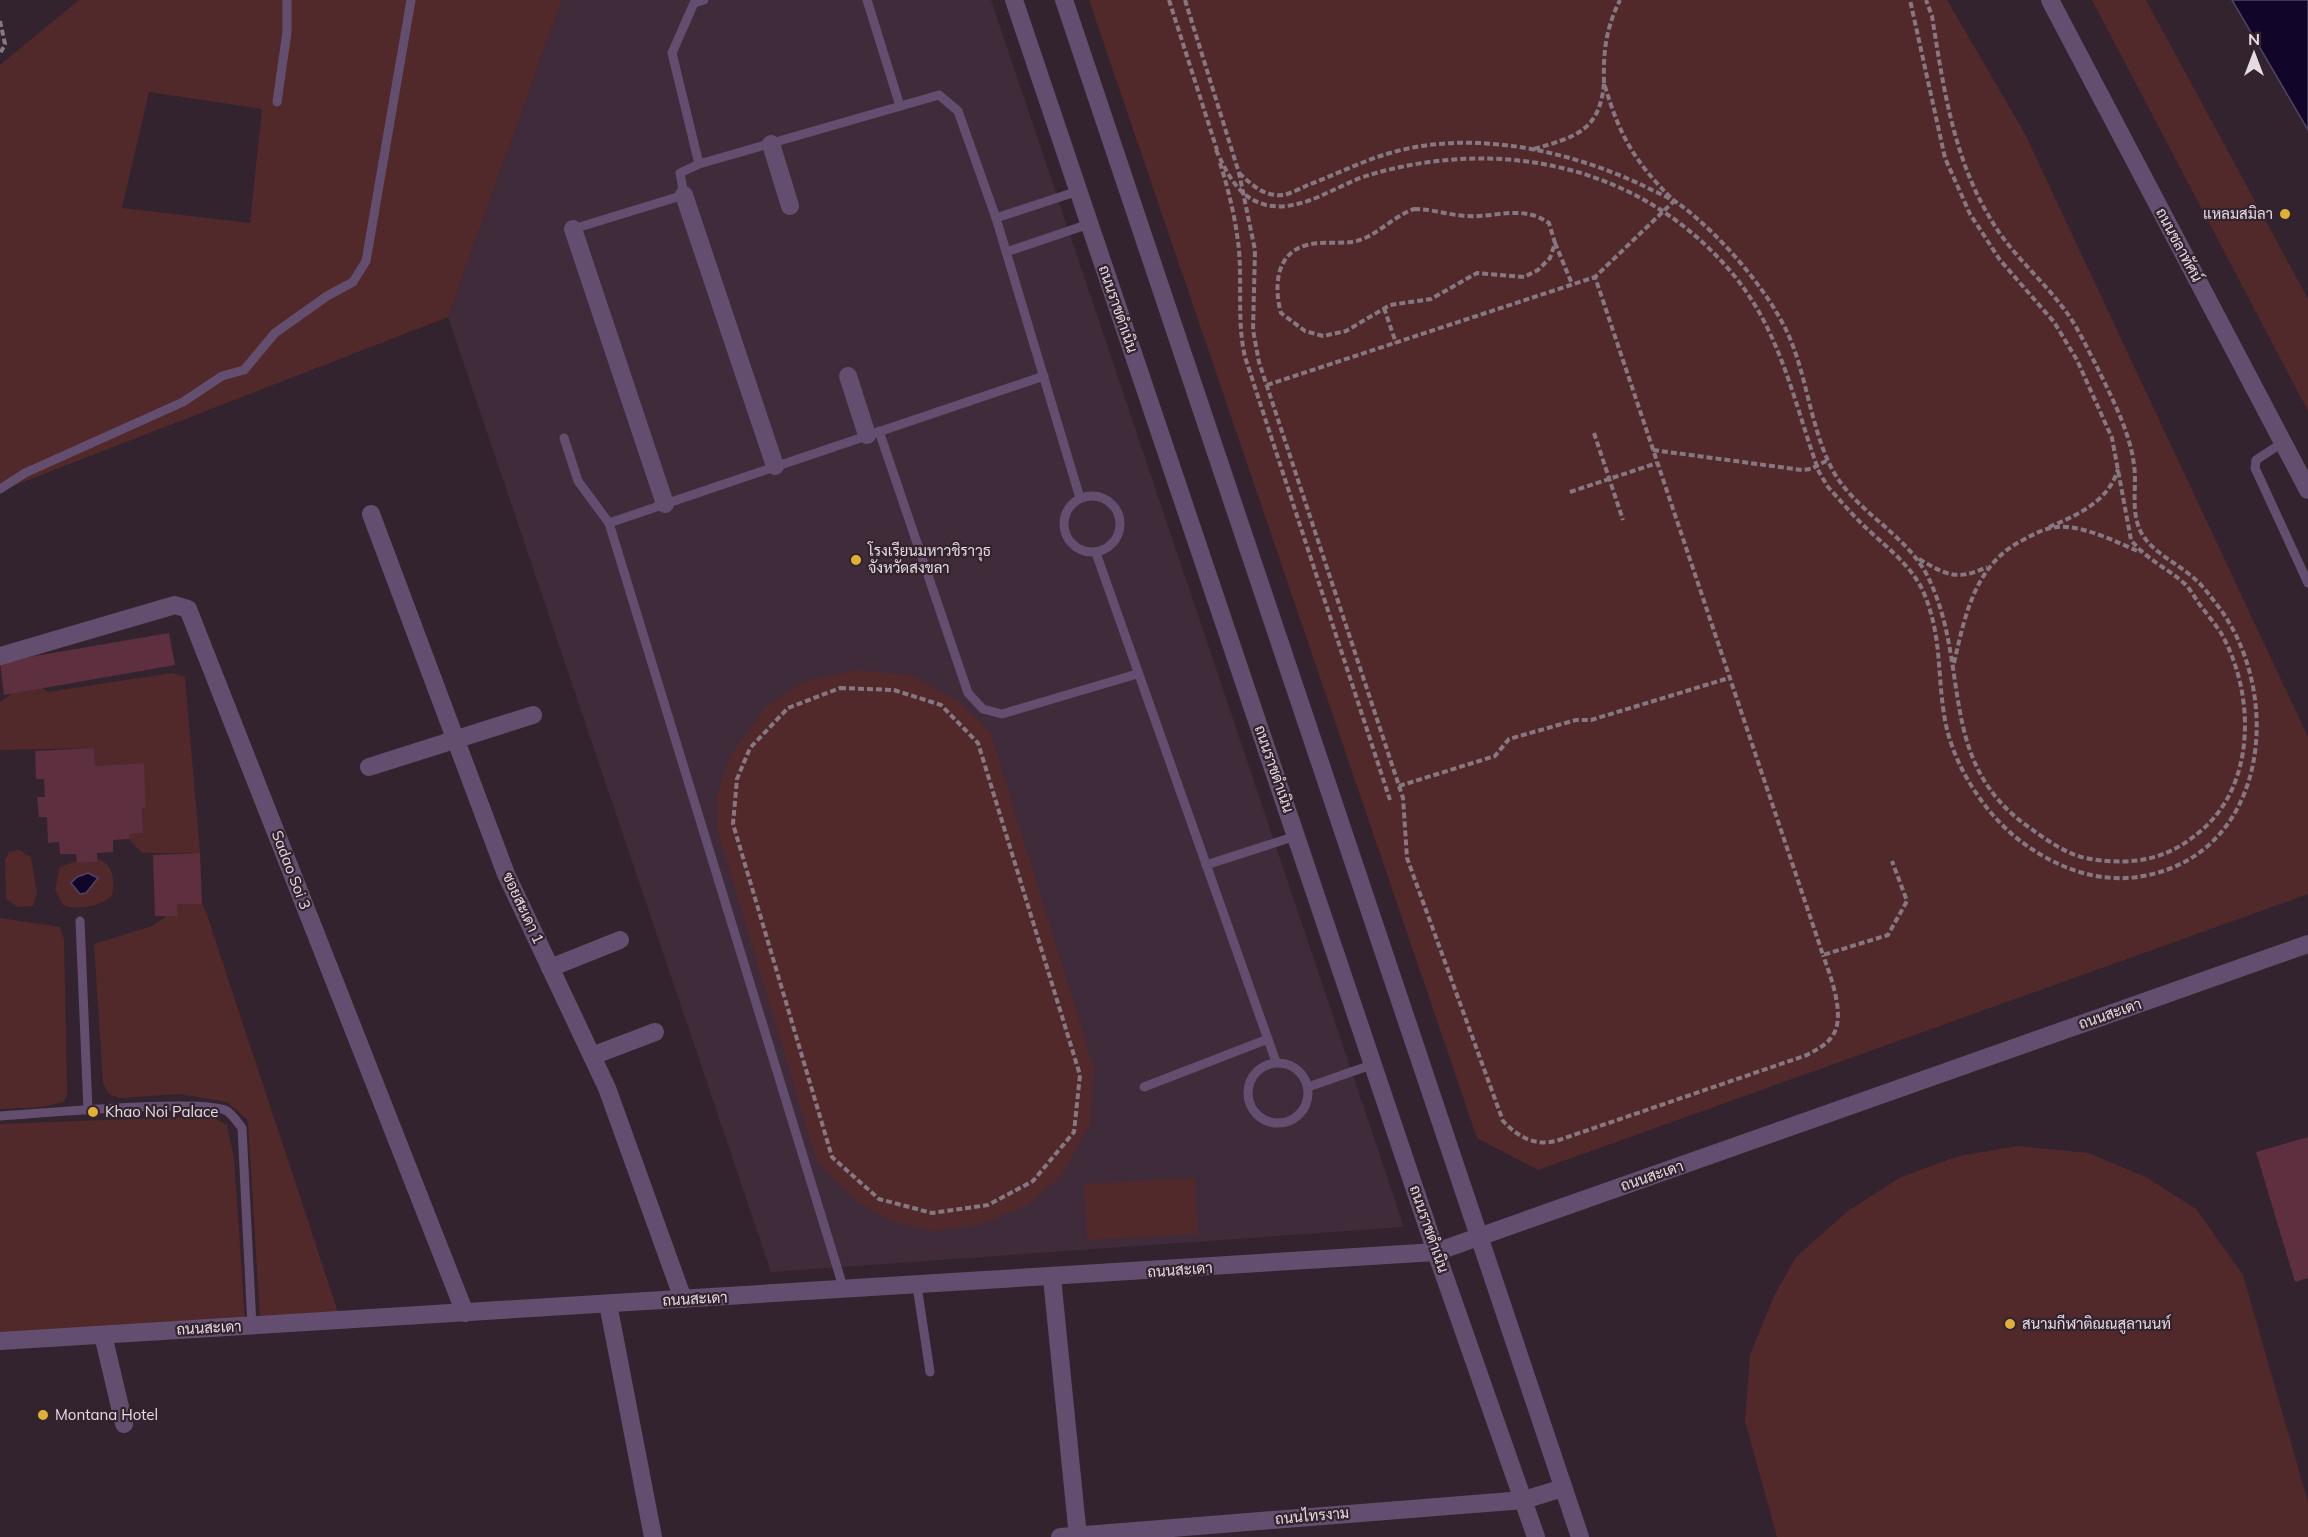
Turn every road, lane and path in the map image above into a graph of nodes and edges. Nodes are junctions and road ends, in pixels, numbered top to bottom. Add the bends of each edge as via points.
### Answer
1 (287, 0) edge
2 (411, 0) edge
3 (705, 0) edge
4 (867, 0) edge
5 (1014, 0) edge
6 (1064, 0) edge
7 (1169, 0) edge
8 (1185, 0) edge
9 (1620, 0) edge
10 (1910, 0) edge
11 (1926, 0) edge
12 (2050, 0) edge
13 (0, 21) edge
14 (0, 54) edge
15 (1605, 83) junction
16 (277, 102) dead end
17 (900, 106) junction
18 (771, 144) junction
19 (1533, 149) junction
20 (1216, 150) junction
21 (699, 164) junction
22 (1239, 173) junction
23 (1078, 191) junction
24 (684, 195) junction
25 (1674, 201) junction
26 (790, 206) dead end
27 (996, 218) junction
28 (1089, 224) junction
29 (573, 229) joint
30 (1555, 243) junction
31 (1006, 252) junction
32 (1595, 277) junction
33 (1572, 284) junction
34 (1384, 308) junction
35 (1396, 343) junction
36 (848, 376) dead end
37 (1044, 376) junction
38 (1267, 386) junction
39 (873, 433) junction
40 (1594, 433) dead end
41 (564, 438) dead end
42 (2282, 443) junction
43 (1653, 450) junction
44 (1828, 460) junction
45 (1657, 463) junction
46 (2119, 465) junction
47 (775, 466) junction
48 (0, 489) edge
49 (2308, 490) edge
50 (1570, 492) dead end
51 (1080, 498) junction
52 (665, 504) junction
53 (371, 514) dead end
54 (1623, 520) dead end
55 (609, 523) junction
56 (2038, 532) junction
57 (1096, 553) junction
58 (2141, 553) junction
59 (1918, 558) junction
60 (1987, 567) junction
61 (2308, 583) edge
62 (0, 656) edge
63 (1954, 664) junction
64 (1137, 674) junction
65 (1729, 678) junction
66 (533, 715) dead end
67 (456, 737) junction
68 (369, 767) dead end
69 (1399, 786) junction
70 (1390, 800) dead end
71 (1296, 836) junction
72 (1892, 861) dead end
73 (1206, 865) junction
74 (80, 921) dead end
75 (620, 940) dead end
76 (2308, 944) edge
77 (1822, 955) junction
78 (550, 968) junction
79 (655, 1032) dead end
80 (1268, 1040) junction
81 (592, 1056) junction
82 (1276, 1062) junction
83 (1374, 1064) junction
84 (1143, 1087) dead end
85 (1308, 1087) junction
86 (88, 1110) junction
87 (0, 1116) edge
88 (832, 1157) joint
89 (1479, 1237) junction
90 (1436, 1252) junction
91 (1052, 1278) junction
92 (917, 1286) junction
93 (844, 1290) junction
94 (683, 1299) junction
95 (608, 1304) junction
96 (465, 1313) junction
97 (252, 1326) junction
98 (103, 1335) junction
99 (0, 1341) edge
100 (930, 1372) dead end
101 (124, 1424) dead end
102 (1563, 1488) junction
103 (1524, 1500) junction
104 (1072, 1536) edge
105 (653, 1537) edge
106 (1536, 1537) edge
107 (1580, 1537) edge

1 - 16 lane
2 - 48 lane via 366,261 353,282 275,333 244,370 222,376 183,402 25,473
3 - 21 lane via 694,3 672,54
4 - 17 lane
5 - 23 street, ถนนราชดำเนิน
6 - 89 street
7 - 20 path
8 - 22 path
9 - 15 path via 1608,24 1603,56
10 - 46 path via 1946,158 1970,214 2000,260 2054,322 2077,360 2112,438
11 - 20 path via 1957,143 1971,184 1991,221 2026,268 2066,310 2095,365 2124,427 2134,464 2134,507 2139,529 2148,542 2198,581 2239,640 2249,666 2258,741 2248,783 2223,827 2193,856 2165,871 2139,877 2092,877 2059,865 2035,850 2012,834 1988,808 1951,742 1944,716 1938,641 1920,586 1828,487 1819,472 1784,364 1761,315 1732,273 1674,217 1628,190 1593,177 1552,166 1475,158 1418,163 1367,176 1302,202 1283,207 1266,205 1251,199 1232,182
12 - 42 street, ถนนชลาทัศน์
13 - 14 path via 5,44
15 - 19 path via 1598,114 1584,129 1565,140
15 - 25 path via 1625,142 1646,172
17 - 18 lane
17 - 27 lane via 939,95 958,111
18 - 21 lane
18 - 26 street
19 - 22 path via 1455,143 1420,146 1387,154 1283,195 1260,192
19 - 25 path via 1612,171
20 - 70 path via 1239,249 1240,337 1245,357
21 - 24 lane via 680,173
22 - 38 path via 1256,250 1252,330
23 - 27 lane
23 - 28 street, ถนนราชดำเนิน
24 - 29 lane
24 - 47 street
25 - 32 path
25 - 44 path via 1744,264 1788,333
27 - 31 lane
28 - 31 lane
28 - 71 street, ถนนราชดำเนิน
29 - 52 street
30 - 33 path
30 - 34 path via 1550,258 1524,277 1477,273 1431,298
30 - 34 path via 1549,223 1538,215 1504,211 1468,216 1414,209 1361,240 1307,245 1292,252 1276,283 1281,314 1314,334 1346,331
31 - 37 lane
32 - 33 path
32 - 43 path
33 - 35 path
34 - 35 path
35 - 38 path
36 - 39 street
37 - 39 lane
37 - 51 lane
38 - 69 path
39 - 47 lane
39 - 64 lane via 968,693 983,709 1002,714
40 - 54 path
41 - 55 lane via 578,482
42 - 49 street, ถนนชลาทัศน์
42 - 61 lane via 2256,460 2255,468
43 - 44 path via 1802,470
43 - 45 path
44 - 59 path via 1864,509
45 - 50 path
45 - 65 path
46 - 56 path via 2114,484 2103,497
46 - 58 path via 2126,520 2131,540
47 - 52 lane
51 - 57 lane via 1066,511 1065,533 1077,549
51 - 57 lane via 1100,497 1117,510 1120,519 1117,539
52 - 55 lane
53 - 67 street, ซอยสะเดา 1
55 - 93 lane
56 - 58 path via 2058,527 2077,529
56 - 60 path via 2012,545
57 - 64 lane
58 - 63 path via 2186,585 2220,633 2242,690 2245,731 2240,770 2227,799 2208,825 2183,845 2153,859 2112,863 2079,858 2017,819 1992,795 1963,734 1955,698
59 - 60 path via 1951,575 1968,576
59 - 63 path via 1945,620
60 - 63 path via 1964,617
62 - 96 street, Sadao Soi 3 via 175,605 188,609
64 - 73 lane
65 - 69 path via 1591,720 1576,720 1509,739 1495,756
65 - 77 path
66 - 67 street
67 - 68 street
67 - 78 street, ซอยสะเดา 1 via 506,874
69 - 77 path via 1407,858 1503,1121 1529,1140 1544,1143 1570,1137 1824,1046 1835,1033 1837,1004
71 - 73 lane
71 - 83 street, ถนนราชดำเนิน
72 - 77 path via 1907,901 1888,935
73 - 80 lane
74 - 86 lane
75 - 78 street
76 - 89 street, ถนนสะเดา
78 - 81 street, ซอยสะเดา 1
79 - 81 street
80 - 82 lane
80 - 84 lane
81 - 94 street, ซอยสะเดา 1
82 - 85 lane via 1297,1069
82 - 85 lane via 1257,1070 1250,1078 1247,1092 1254,1112 1262,1119 1283,1123 1297,1116 1304,1108
83 - 85 lane
83 - 90 street, ถนนราชดำเนิน
86 - 87 lane
86 - 97 lane via 203,1106 226,1110 242,1128
88 - 88 path via 733,824 737,779 750,748 788,708 840,688 894,690 941,705 978,742 1080,1074 1074,1132 1033,1182 988,1205 932,1213 879,1199
89 - 90 street, ถนนสะเดา
89 - 102 street
90 - 91 street, ถนนสะเดา
90 - 103 street, ถนนราชดำเนิน
91 - 92 street, ถนนสะเดา
91 - 104 street
92 - 93 street, ถนนสะเดา
92 - 100 lane
93 - 94 street, ถนนสะเดา
94 - 95 street, ถนนสะเดา
95 - 96 street, ถนนสะเดา
95 - 105 street
96 - 97 street, ถนนสะเดา
97 - 98 street, ถนนสะเดา
98 - 99 street, ถนนสะเดา
98 - 101 street
102 - 103 street, ถนนไทรงาม
102 - 107 street
103 - 104 street, ถนนไทรงาม
103 - 106 street, ถนนราชดำเนิน

